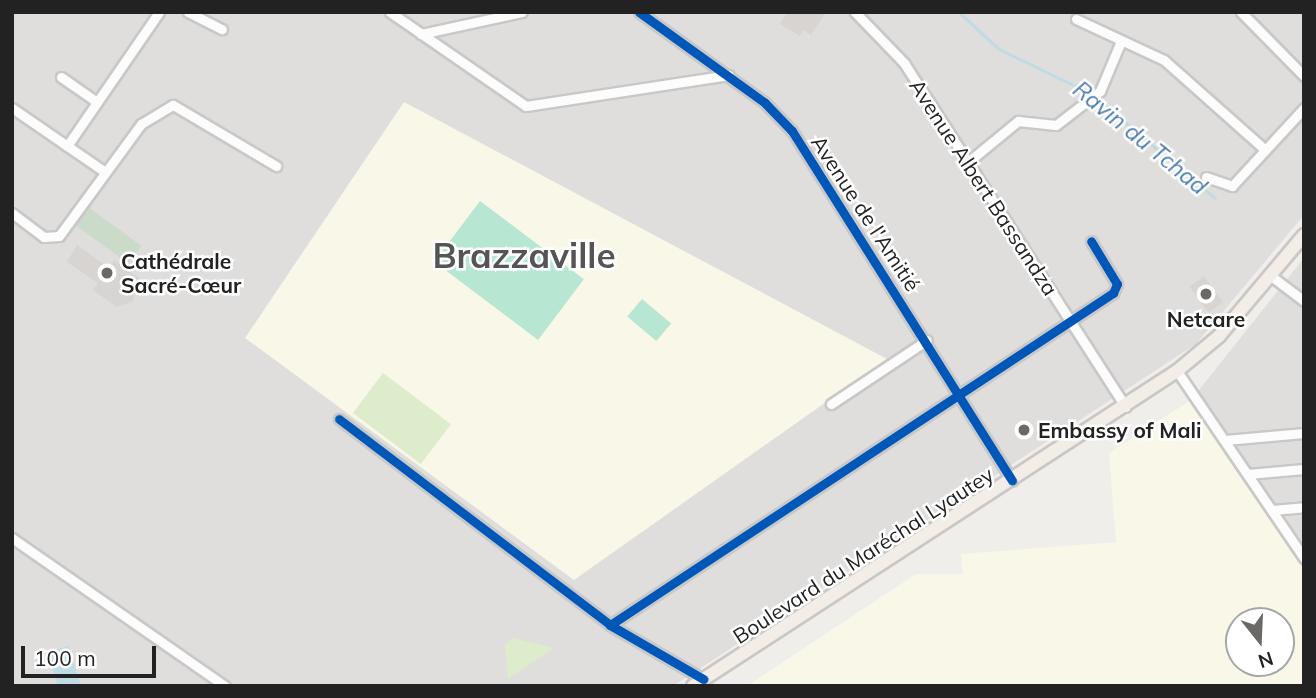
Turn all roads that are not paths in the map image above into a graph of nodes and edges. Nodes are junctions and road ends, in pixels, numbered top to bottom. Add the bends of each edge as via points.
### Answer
1 (159, 12) edge
2 (188, 12) edge
3 (390, 12) edge
4 (522, 12) edge
5 (639, 12) edge
6 (855, 12) edge
7 (1241, 12) edge
8 (1076, 19) dead end
9 (222, 29) dead end
10 (421, 34) junction
11 (1121, 41) junction
12 (729, 75) junction
13 (1304, 76) edge
14 (61, 77) dead end
15 (97, 102) junction
16 (12, 108) edge
17 (1304, 108) edge
18 (67, 146) junction
19 (1263, 148) junction
20 (968, 162) junction
21 (276, 166) dead end
22 (105, 172) junction
23 (1206, 177) dead end
24 (12, 213) edge
25 (1304, 235) edge
26 (1091, 241) dead end
27 (1271, 276) junction
28 (1304, 301) edge
29 (1070, 320) junction
30 (927, 340) junction
31 (1177, 371) junction
32 (962, 393) junction
33 (831, 404) dead end
34 (1126, 407) junction
35 (338, 419) dead end
36 (1304, 433) edge
37 (1225, 440) junction
38 (1304, 469) edge
39 (1248, 474) junction
40 (1012, 480) junction
41 (1304, 507) edge
42 (1272, 510) junction
43 (12, 538) edge
44 (1302, 553) edge
45 (610, 625) junction
46 (698, 683) edge
47 (225, 686) edge

1 - 15 street
2 - 9 street
3 - 10 street
4 - 10 street
5 - 12 street, Avenue de l'Amitié
6 - 20 street, Avenue Albert Bassandza via 894,49
7 - 13 street
8 - 11 street
10 - 12 street via 526,106
11 - 19 street via 1164,60
11 - 20 street via 1100,91 1051,126 1018,121
12 - 30 street, Avenue de l'Amitié via 792,131
14 - 15 street
15 - 18 street
16 - 18 street
17 - 19 street
18 - 22 street
19 - 23 street via 1232,186
20 - 29 street, Avenue Albert Bassandza
21 - 22 street via 173,105 141,124
22 - 24 street via 53,238
25 - 27 main road, Boulevard du Maréchal Lyautey
26 - 29 street via 1117,287
27 - 28 street
27 - 31 main road, Boulevard du Maréchal Lyautey via 1219,336
29 - 32 street
29 - 34 street, Avenue Albert Bassandza
30 - 32 street, Avenue de l'Amitié
30 - 33 street
31 - 34 main road, Boulevard du Maréchal Lyautey
31 - 37 street
32 - 40 street, Avenue de l'Amitié
32 - 45 street
34 - 40 main road, Boulevard du Maréchal Lyautey
35 - 45 street
36 - 37 street
37 - 39 street
38 - 39 street
39 - 42 street
40 - 46 main road, Boulevard du Maréchal Lyautey
41 - 42 street
42 - 44 street
43 - 47 street
45 - 46 street

